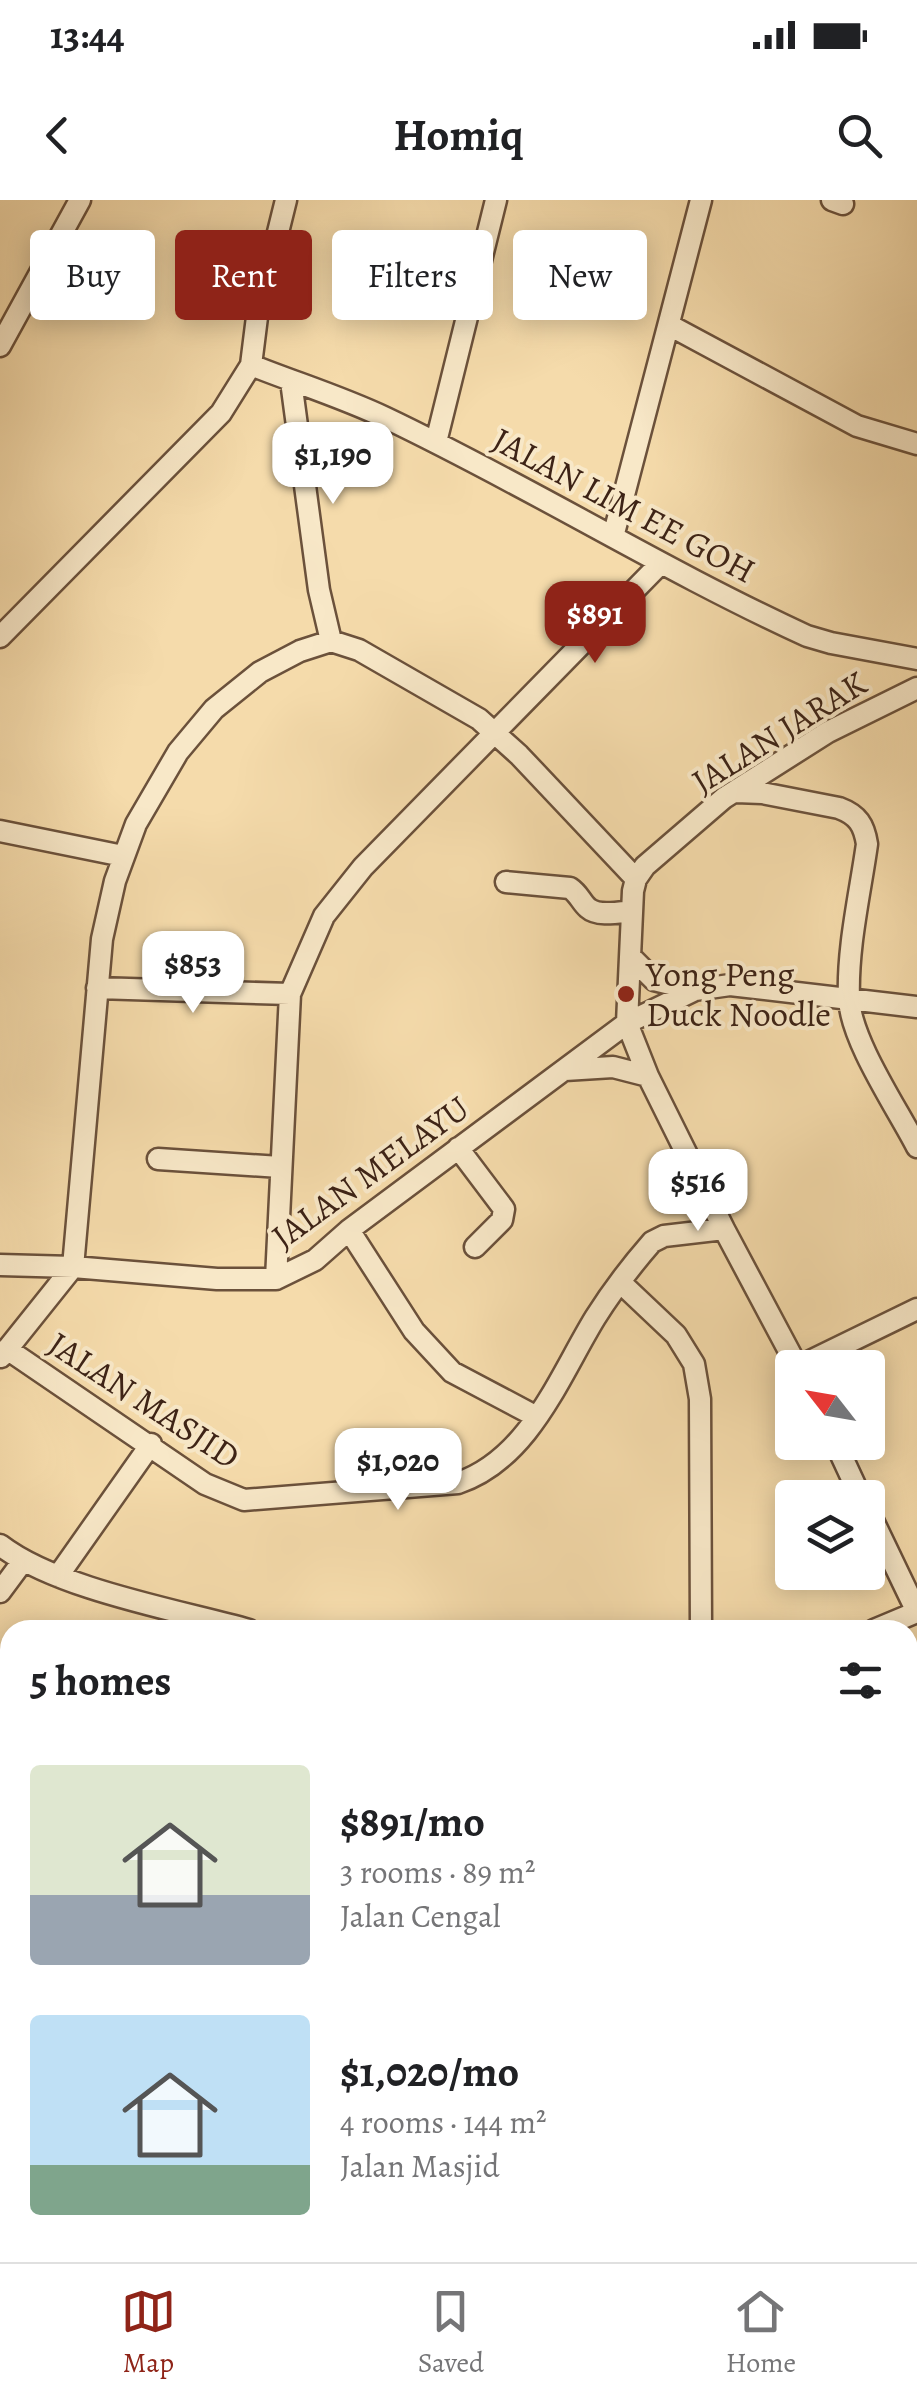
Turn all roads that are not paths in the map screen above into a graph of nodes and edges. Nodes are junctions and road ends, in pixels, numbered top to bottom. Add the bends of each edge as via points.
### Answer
1 (80, 200) edge
2 (286, 200) edge
3 (496, 200) edge
4 (701, 200) edge
5 (670, 324) junction
6 (0, 346) edge
7 (251, 365) junction
8 (292, 381) junction
9 (436, 442) junction
10 (917, 444) edge
11 (613, 537) junction
12 (660, 564) junction
13 (0, 637) edge
14 (331, 640) junction
15 (917, 658) edge
16 (917, 688) edge
17 (496, 732) junction
18 (734, 792) junction
19 (0, 831) edge
20 (123, 856) junction
21 (636, 879) junction
22 (506, 882) dead end
23 (632, 911) junction
24 (632, 958) junction
25 (97, 988) junction
26 (695, 990) junction
27 (290, 994) junction
28 (849, 1001) junction
29 (917, 1007) edge
30 (628, 1023) junction
31 (563, 1070) junction
32 (648, 1076) junction
33 (917, 1147) edge
34 (458, 1148) junction
35 (158, 1159) dead end
36 (280, 1167) junction
37 (349, 1230) junction
38 (724, 1230) junction
39 (475, 1247) dead end
40 (0, 1264) edge
41 (74, 1266) junction
42 (276, 1279) junction
43 (620, 1282) junction
44 (917, 1309) edge
45 (789, 1350) edge
46 (833, 1350) edge
47 (4, 1354) edge
48 (537, 1417) junction
49 (151, 1444) junction
50 (0, 1545) edge
51 (885, 1545) edge
52 (24, 1562) junction
53 (58, 1576) junction
54 (0, 1592) edge
55 (917, 1612) edge
56 (213, 1620) edge
57 (702, 1620) edge

1 - 6 street
2 - 7 street
3 - 9 street
4 - 5 street
5 - 10 street via 857,426
5 - 11 street
7 - 8 street, JALAN LIM EE GOH
7 - 13 street via 221,413
8 - 9 street, JALAN LIM EE GOH
8 - 14 street
9 - 11 street, JALAN LIM EE GOH
11 - 12 street, JALAN LIM EE GOH
12 - 15 street, JALAN LIM EE GOH via 807,636
12 - 17 street
14 - 17 street
14 - 20 street via 260,672 192,732 152,792
16 - 18 street, JALAN JARAK via 828,732
17 - 21 street
17 - 27 street via 342,891
18 - 21 street, JALAN JARAK
18 - 28 street via 839,808 860,821 867,844
19 - 20 street
20 - 25 street
21 - 23 street
22 - 23 street via 570,888 596,912
23 - 24 street
24 - 26 street via 654,980
24 - 30 street
25 - 27 street
25 - 41 street
26 - 28 street via 730,985
26 - 30 street, JALAN MELAYU
27 - 36 street
28 - 29 street
28 - 33 street via 856,1030
30 - 31 street, JALAN MELAYU
30 - 32 street
31 - 32 street via 592,1066
31 - 34 street, JALAN MELAYU
32 - 38 street
34 - 37 street, JALAN MELAYU
34 - 39 street via 504,1209 502,1220
35 - 36 street
36 - 42 street
37 - 42 street, JALAN MELAYU via 315,1260
37 - 48 street via 414,1331 452,1372
38 - 43 street, JALAN MASJID via 652,1242
38 - 45 street
40 - 41 street, JALAN MELAYU
41 - 42 street, JALAN MELAYU
41 - 47 street
43 - 48 street, JALAN MASJID
43 - 57 street via 676,1335 694,1364
44 - 46 street
47 - 49 street, JALAN MASJID
48 - 49 street, JALAN MASJID via 501,1458 458,1483 262,1500 226,1495
49 - 53 street
50 - 52 street
51 - 55 street
52 - 53 street
52 - 54 street
53 - 56 street

